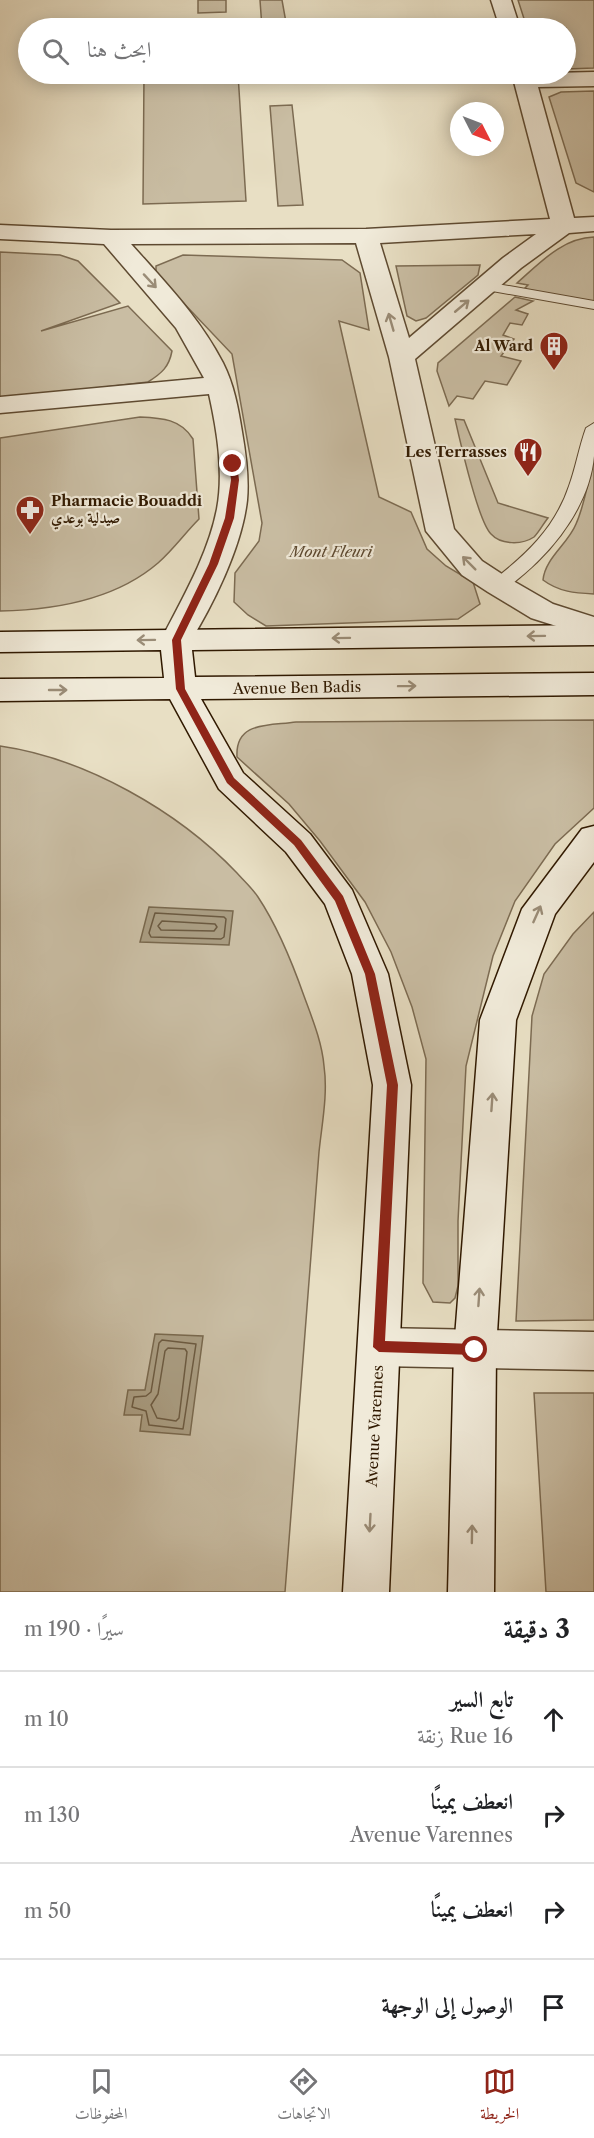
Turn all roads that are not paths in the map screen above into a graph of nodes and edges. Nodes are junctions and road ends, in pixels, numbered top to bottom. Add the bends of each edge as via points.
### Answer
1 (501, 0) edge
2 (507, 18) edge
3 (576, 78) edge
4 (594, 79) edge
5 (526, 84) edge
6 (594, 224) edge
7 (564, 225) junction
8 (0, 232) edge
9 (366, 236) junction
10 (111, 237) junction
11 (486, 286) junction
12 (594, 305) edge
13 (402, 357) junction
14 (220, 385) junction
15 (0, 405) edge
16 (594, 428) edge
17 (498, 585) junction
18 (594, 628) edge
19 (594, 635) edge
20 (176, 640) junction
21 (0, 642) edge
22 (594, 684) edge
23 (180, 689) junction
24 (0, 690) edge
25 (594, 838) edge
26 (379, 1347) junction
27 (475, 1350) junction
28 (594, 1351) edge
29 (366, 1592) edge
30 (471, 1592) edge

1 - 2 street
3 - 4 street
5 - 7 street
6 - 7 street
7 - 9 street
7 - 11 street
8 - 10 street
9 - 10 street
13 -> 9 street
10 -> 14 street via 168,300 201,345
11 - 12 lane
13 -> 11 street
17 -> 13 street via 472,568 440,531
14 - 15 street
14 - 20 street via 235,480 230,518 213,564
16 - 17 lane via 573,499 557,531
17 - 18 street via 542,611
19 -> 20 street
20 -> 21 street
20 - 23 street, Avenue Varennes
23 -> 22 street, Avenue Ben Badis
24 -> 23 street, Avenue Ben Badis
23 - 26 street, Avenue Varennes via 231,781 298,843 339,899 370,974 392,1085
27 -> 25 street via 498,1020 538,909
26 - 27 street
26 -> 29 street, Avenue Varennes
27 - 28 street
30 -> 27 street

